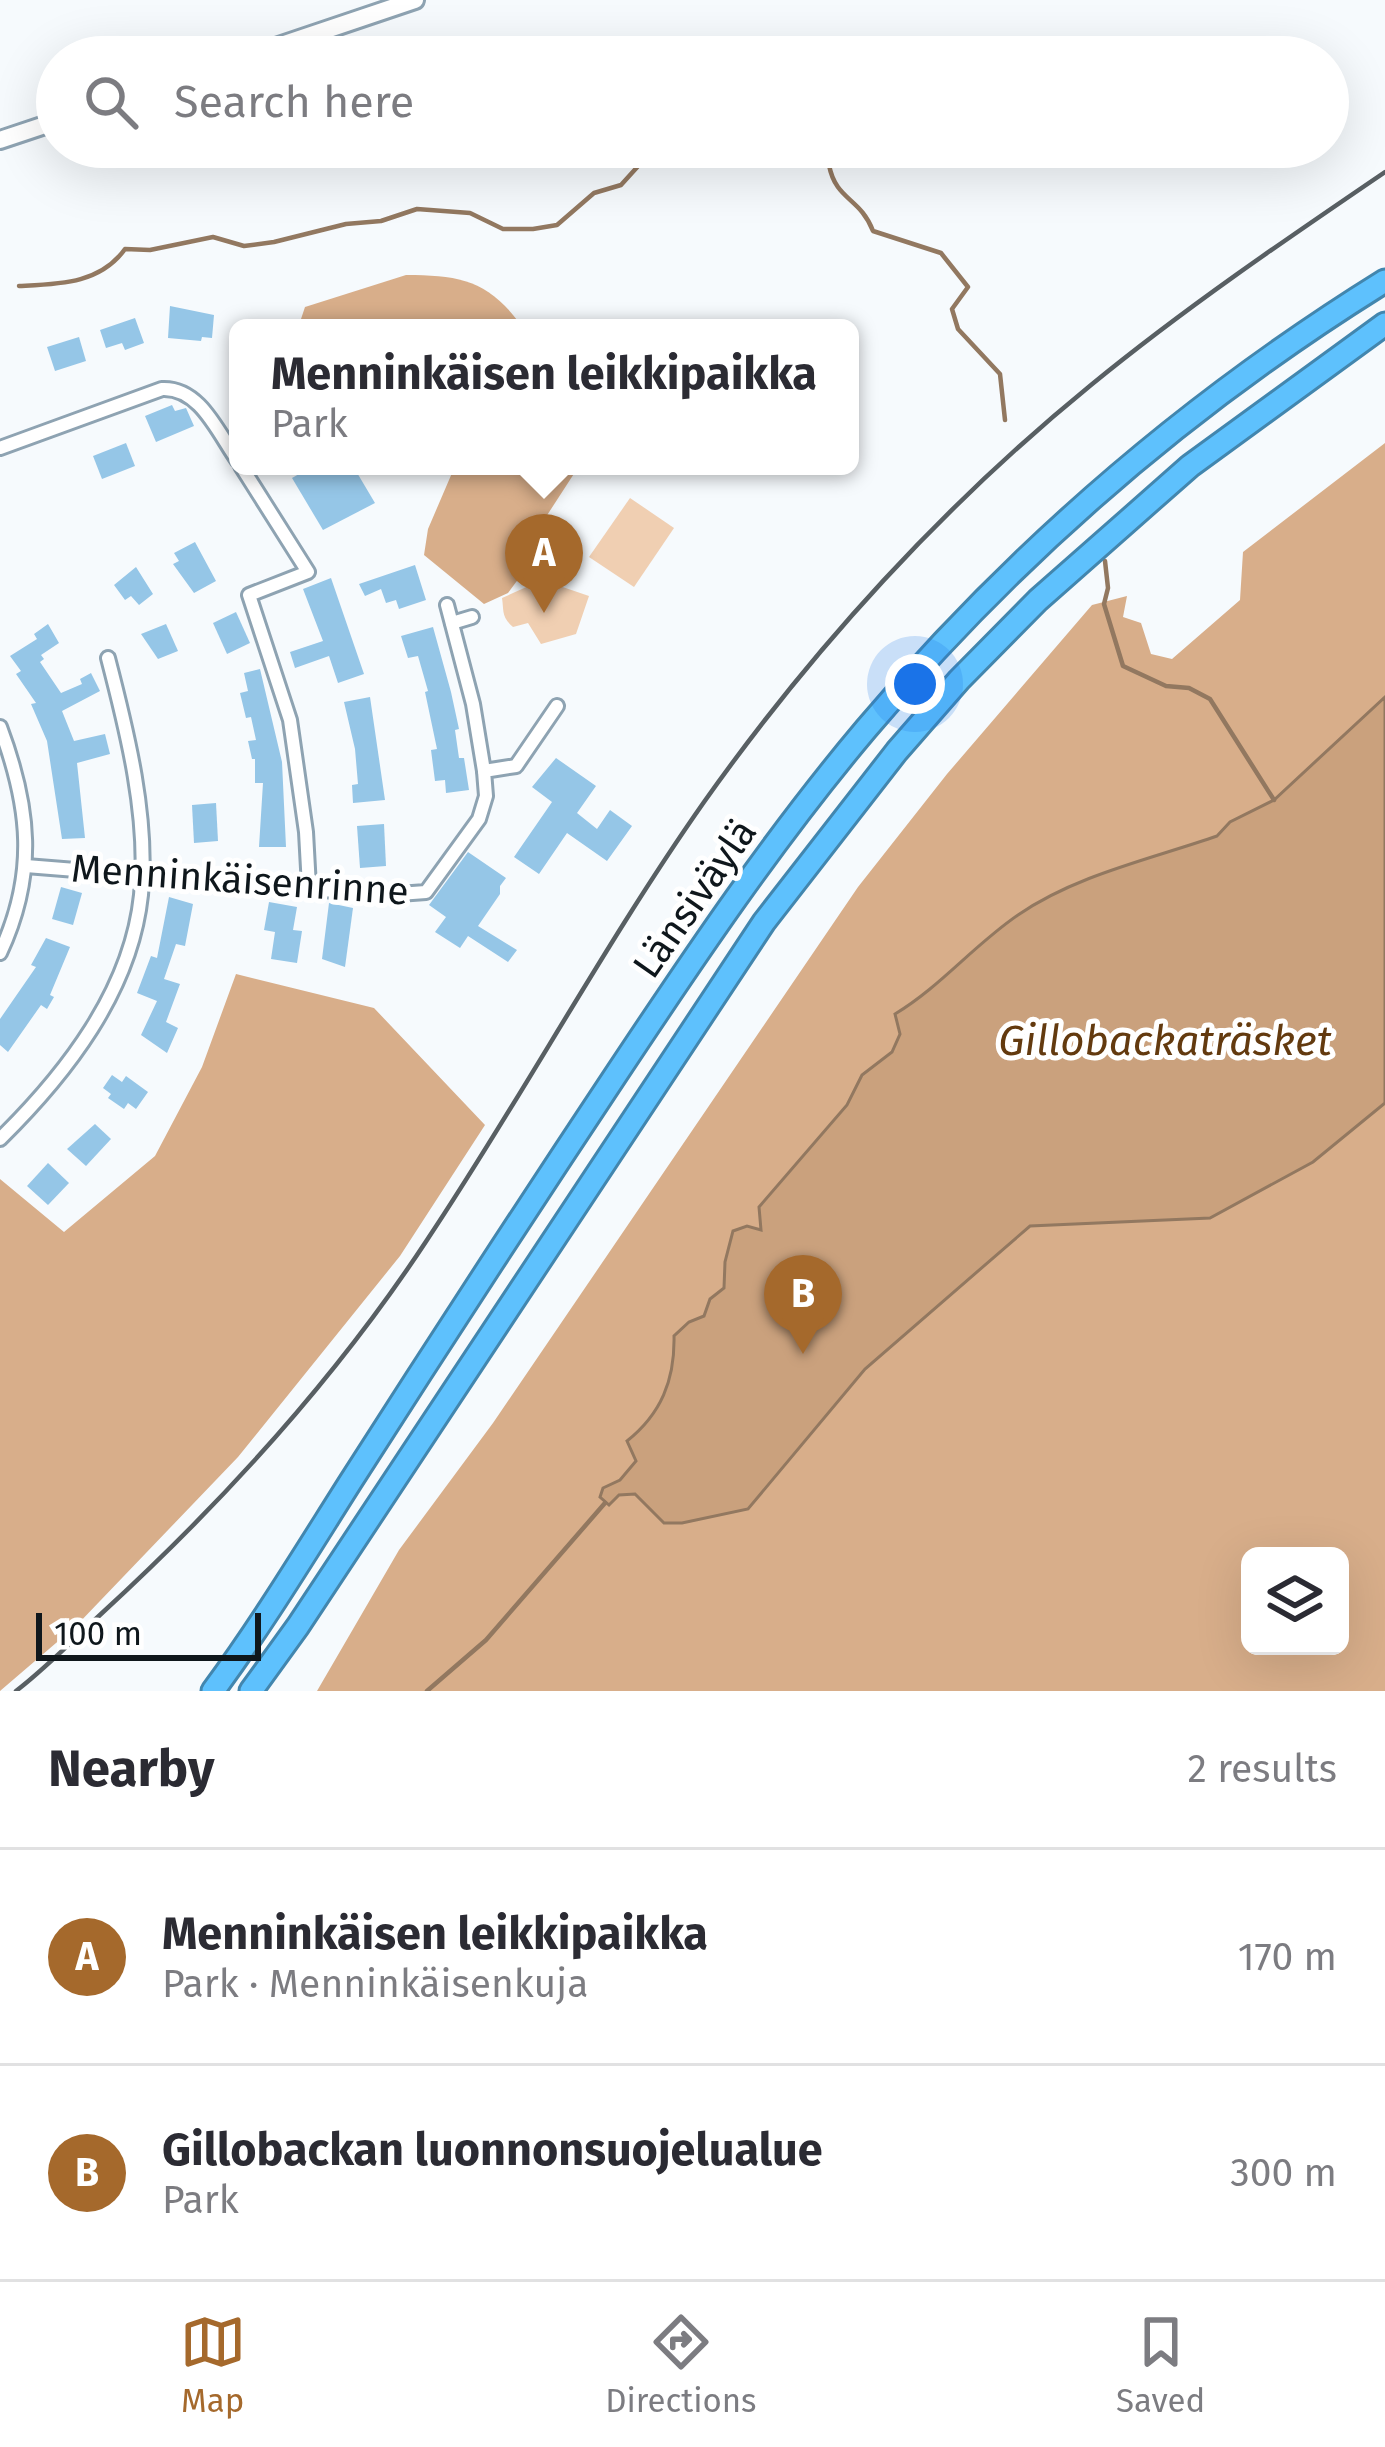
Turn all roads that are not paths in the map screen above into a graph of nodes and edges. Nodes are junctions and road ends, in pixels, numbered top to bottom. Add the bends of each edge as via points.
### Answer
1 (415, 0) edge
2 (308, 36) edge
3 (36, 128) edge
4 (0, 140) edge
5 (1385, 281) edge
6 (1385, 324) edge
7 (0, 448) edge
8 (229, 448) edge
9 (247, 475) edge
10 (447, 604) dead end
11 (472, 617) dead end
12 (452, 623) junction
13 (108, 658) dead end
14 (557, 706) dead end
15 (0, 727) edge
16 (484, 771) junction
17 (26, 866) junction
18 (141, 873) junction
19 (309, 887) junction
20 (0, 953) edge
21 (0, 1139) edge
22 (213, 1691) edge
23 (251, 1691) edge

1 - 2 main road
3 - 4 main road
5 - 22 highway, Länsiväylä via 1165,436 1006,580 865,730 717,925
6 - 23 highway, Länsiväylä via 1190,466 1037,600 897,751 764,922
7 - 8 street via 178,388
9 - 19 street via 308,572 249,595 290,720
10 - 12 street
11 - 12 street
12 - 16 street
13 - 18 street via 133,754
14 - 16 street via 515,766
15 - 17 street via 22,794
16 - 19 street, Menninkäisenrinne via 479,819 426,892
17 - 18 street, Menninkäisenrinne
17 - 20 street
18 - 19 street, Menninkäisenrinne
18 - 21 street via 133,932 109,996 40,1099

